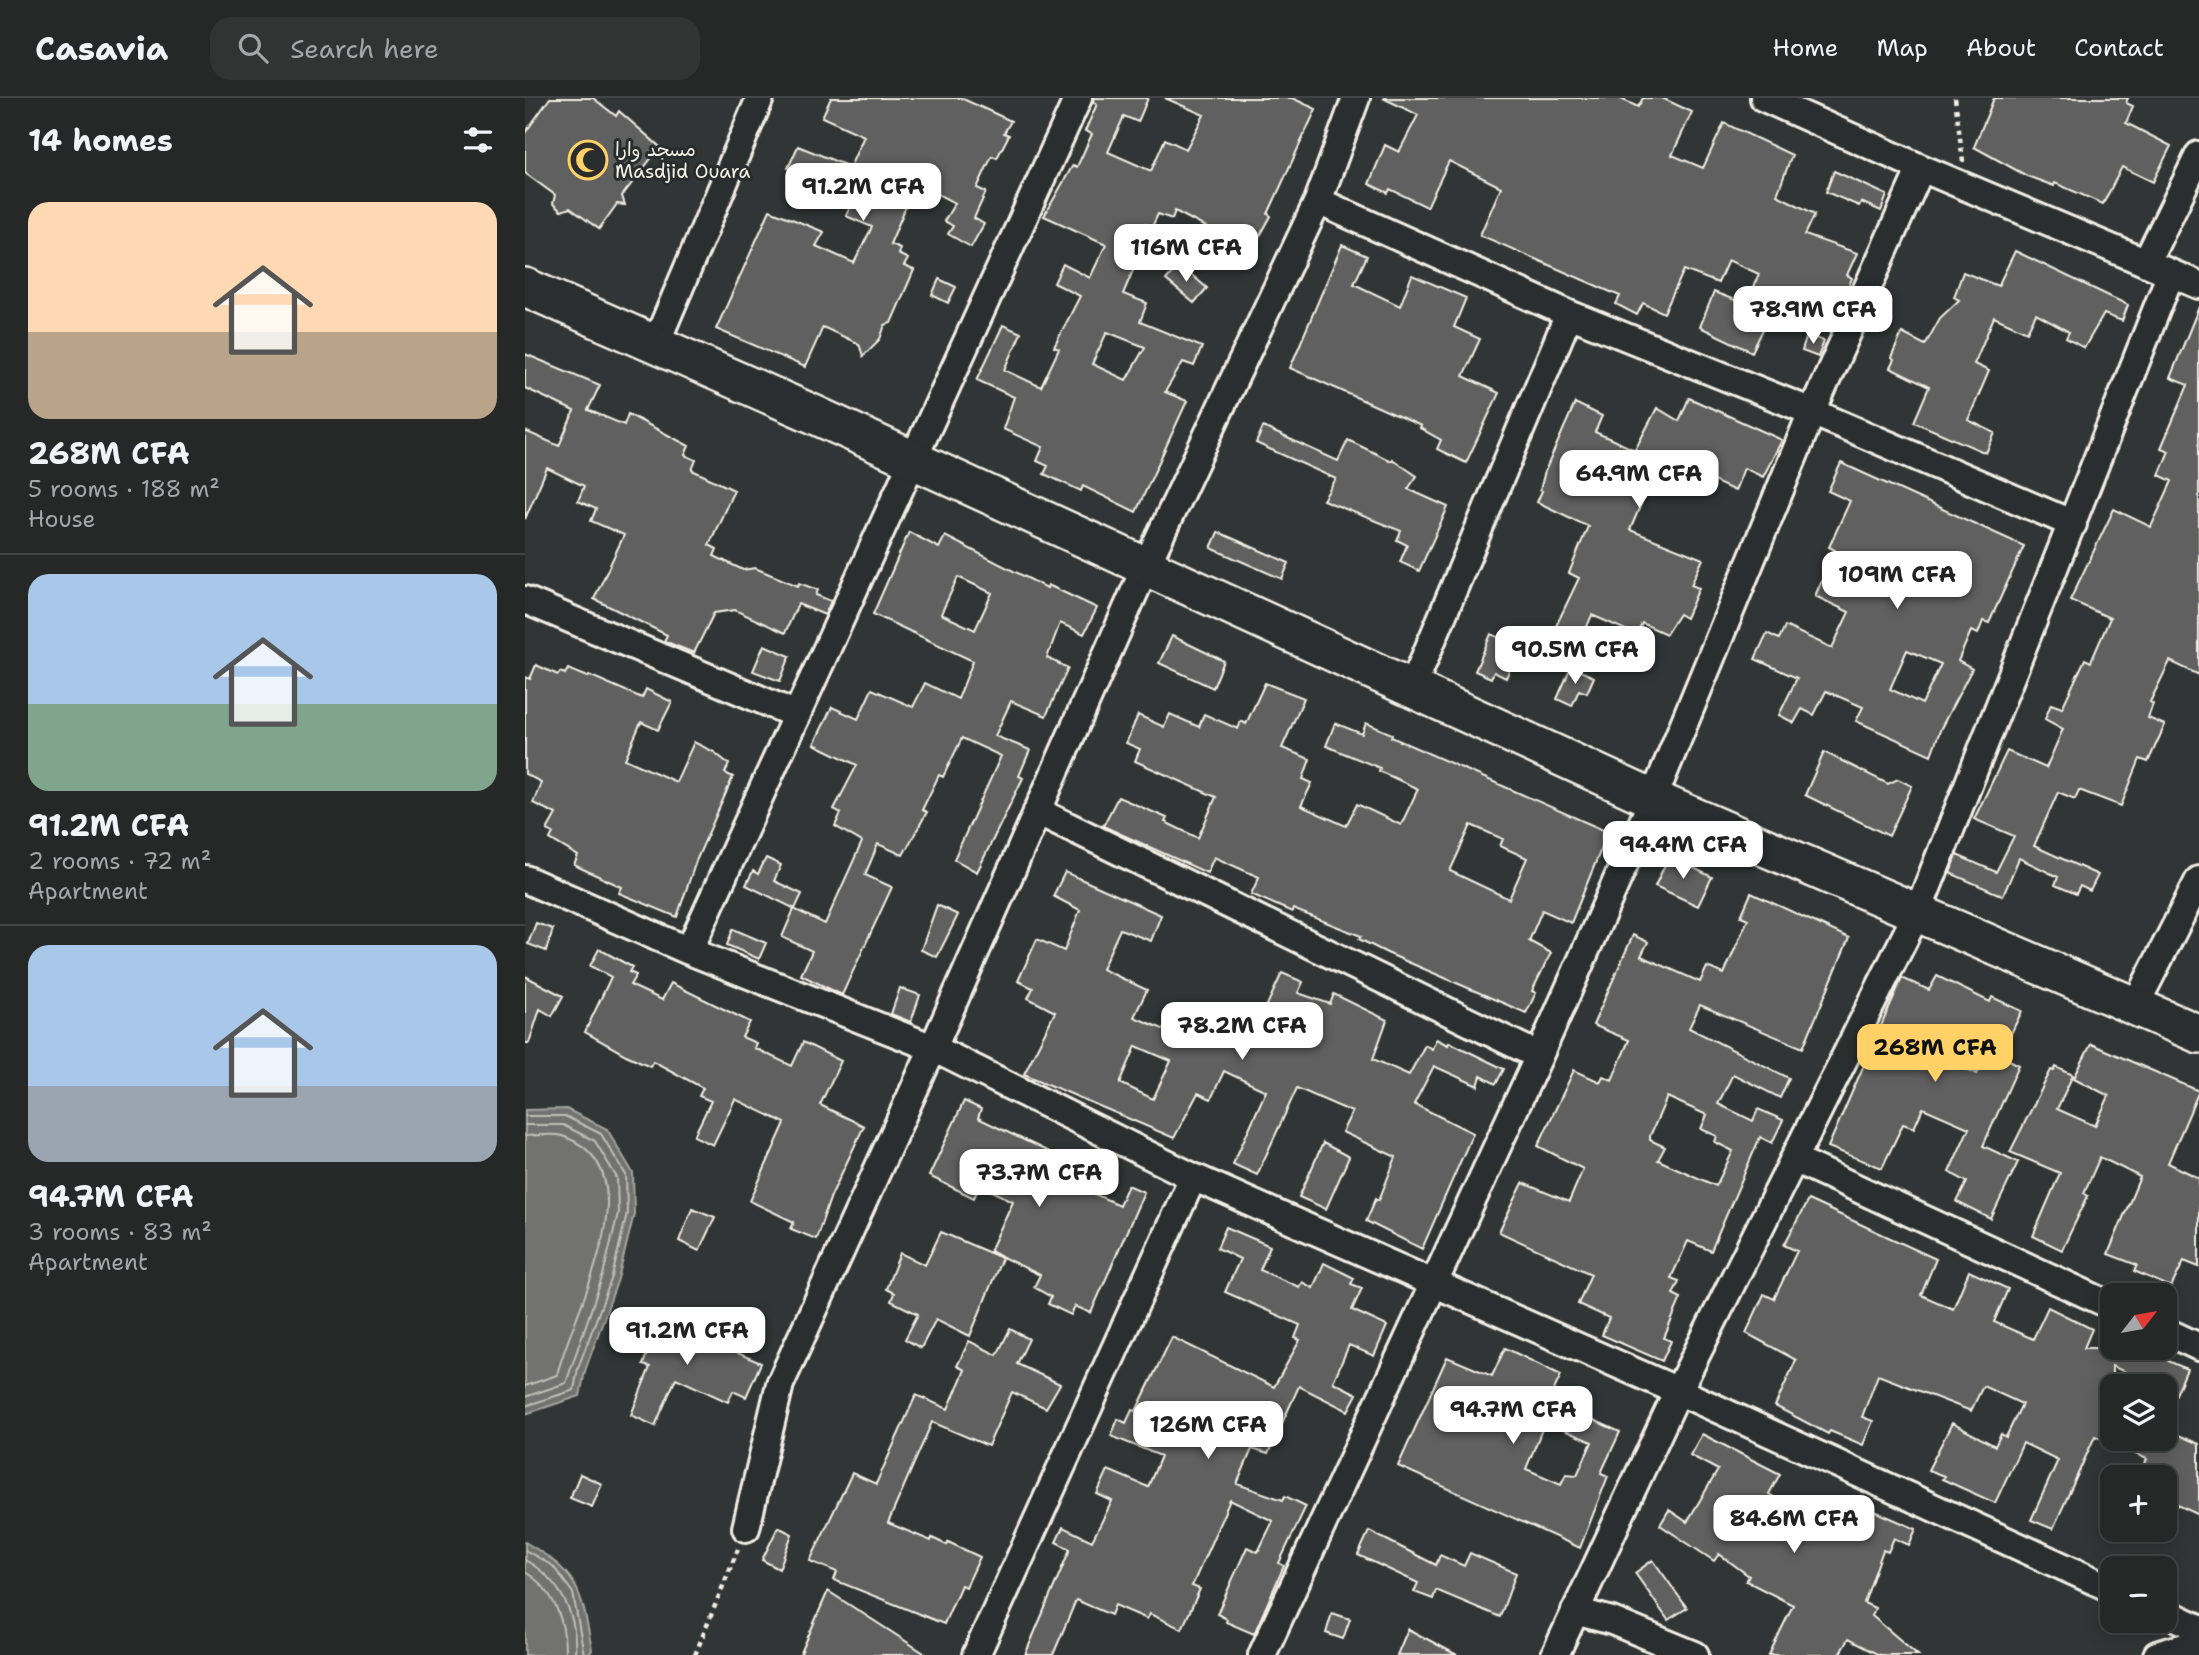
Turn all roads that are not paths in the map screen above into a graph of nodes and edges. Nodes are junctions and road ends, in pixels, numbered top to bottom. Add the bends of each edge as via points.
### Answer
1 (760, 98) edge
2 (1078, 98) edge
3 (1356, 98) edge
4 (1765, 98) edge
5 (2199, 155) edge
6 (1921, 168) junction
7 (1318, 201) junction
8 (2146, 263) junction
9 (2171, 273) junction
10 (2199, 285) edge
11 (525, 287) edge
12 (1569, 314) junction
13 (656, 343) junction
14 (1812, 412) junction
15 (913, 461) junction
16 (2073, 524) junction
17 (1145, 568) junction
18 (525, 600) edge
19 (1412, 688) junction
20 (797, 715) junction
21 (1653, 799) junction
22 (1037, 811) junction
23 (525, 879) edge
24 (2199, 880) edge
25 (1918, 911) junction
26 (689, 951) junction
27 (2136, 1004) junction
28 (2199, 1034) edge
29 (933, 1048) junction
30 (1539, 1056) junction
31 (1794, 1159) junction
32 (1193, 1177) junction
33 (1434, 1282) junction
34 (2100, 1300) edge
35 (2177, 1337) edge
36 (2199, 1347) edge
37 (1678, 1391) junction
38 (746, 1528) road end
39 (2100, 1583) edge
40 (1575, 1611) junction
41 (2177, 1618) edge
42 (2199, 1628) edge
43 (2199, 1643) edge
44 (976, 1655) edge
45 (1262, 1655) edge
46 (1555, 1655) edge
47 (1695, 1655) edge
48 (2157, 1655) edge

1 - 13 street
2 - 15 street
3 - 7 street
4 - 6 street
5 - 8 street
6 - 8 street
6 - 14 street
7 - 12 street
7 - 17 street
8 - 9 street
9 - 10 street
9 - 16 street
11 - 13 street
12 - 14 street
12 - 19 street
13 - 15 street
14 - 16 street
14 - 21 street
15 - 17 street
15 - 20 street
16 - 25 street
17 - 19 street
17 - 22 street
18 - 20 street
19 - 21 street
20 - 26 street
21 - 25 street
21 - 30 street
22 - 29 street
22 - 30 street
23 - 26 street
24 - 27 street
25 - 27 street
25 - 31 street
26 - 29 street
27 - 28 street
29 - 32 street
29 - 38 street via 780,1384
30 - 33 street
31 - 34 street
31 - 37 street
32 - 33 street
32 - 44 street
33 - 37 street
33 - 45 street
35 - 36 street
37 - 39 street
37 - 40 street
40 - 46 street
40 - 47 street
41 - 42 street
43 - 48 street

